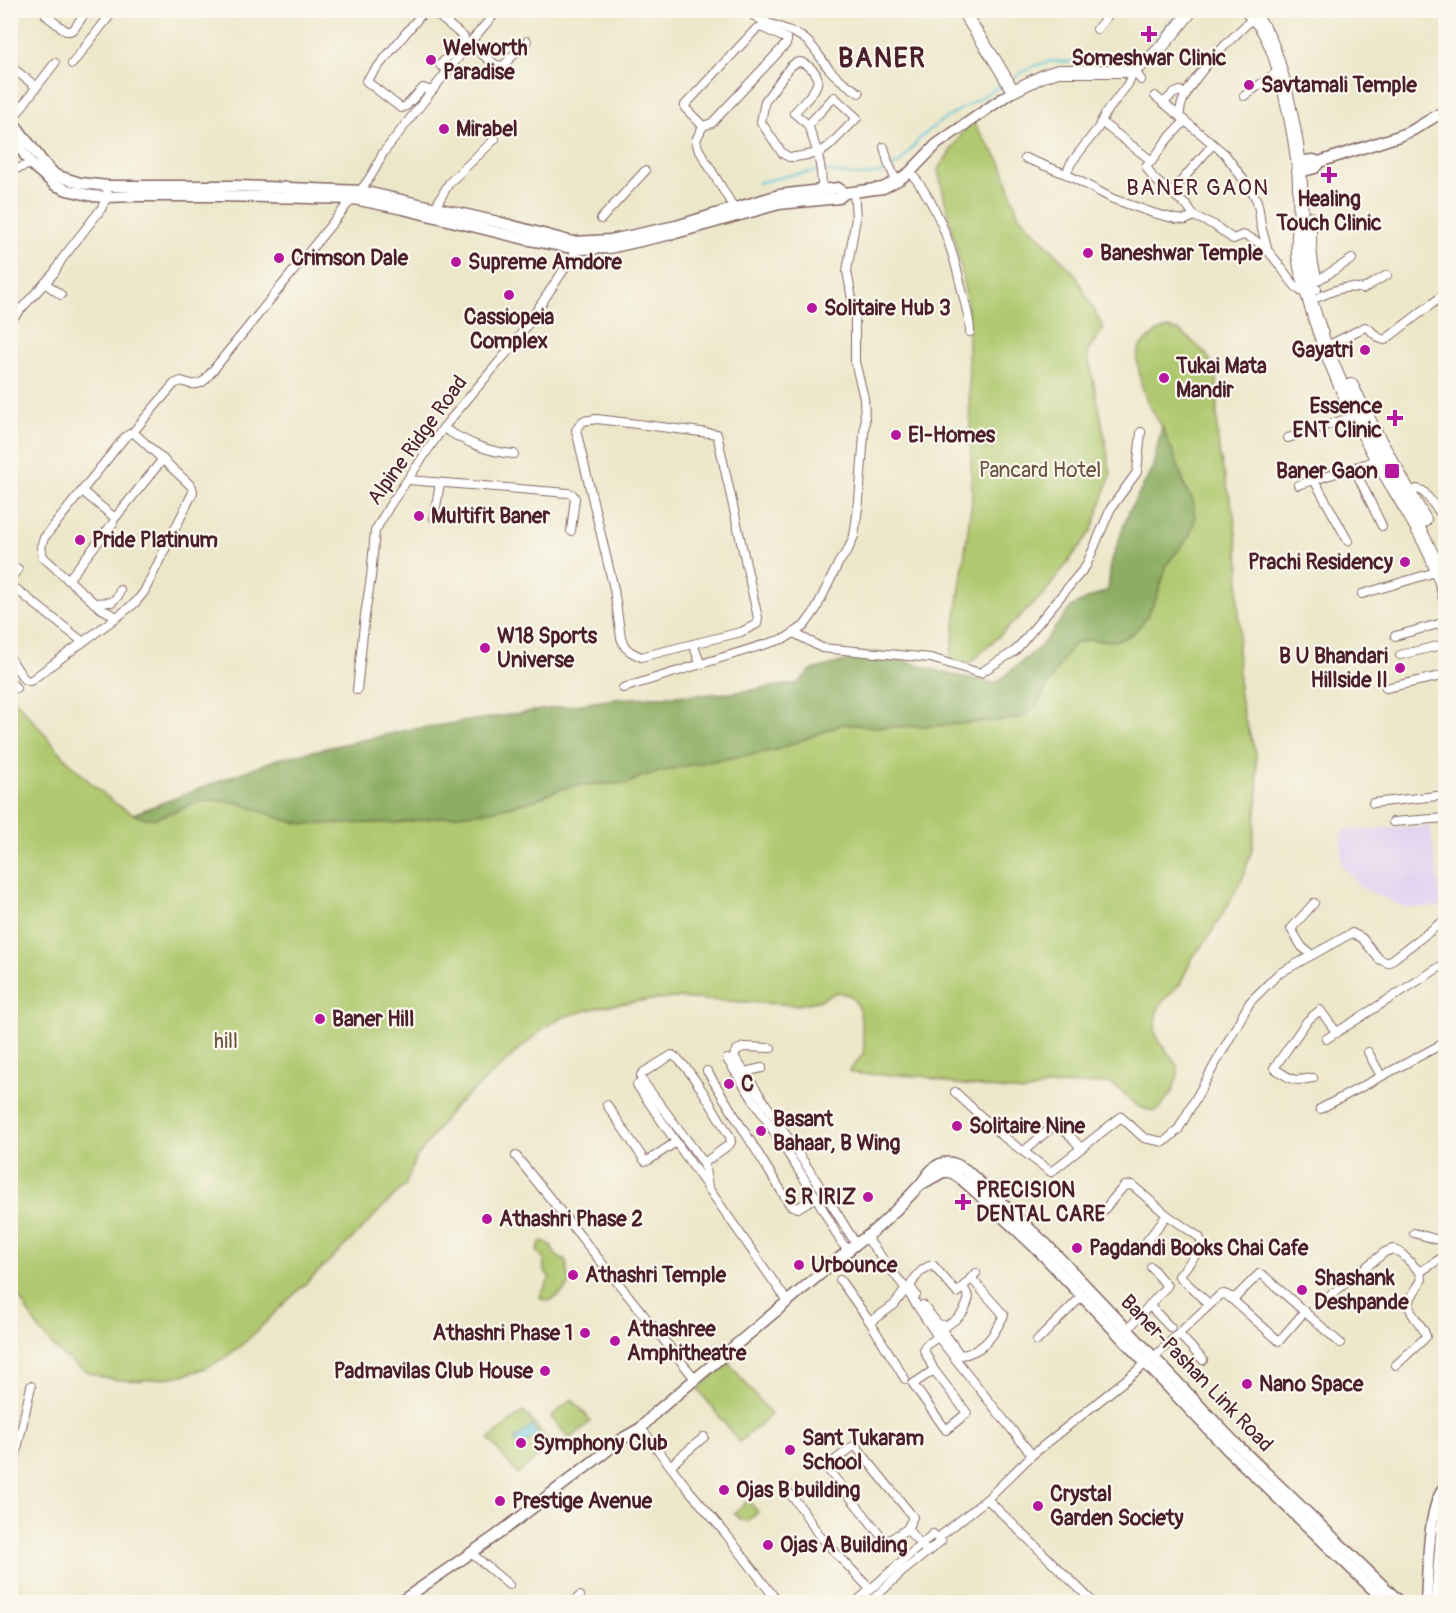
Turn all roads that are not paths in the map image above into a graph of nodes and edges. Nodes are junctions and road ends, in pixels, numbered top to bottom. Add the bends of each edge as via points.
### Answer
1 (48, 10) edge
2 (87, 10) edge
3 (114, 10) edge
4 (425, 10) edge
5 (432, 10) edge
6 (438, 10) edge
7 (498, 10) edge
8 (747, 10) edge
9 (1112, 10) edge
10 (1192, 10) edge
11 (954, 12) edge
12 (1254, 13) edge
13 (1097, 29) dead end
14 (527, 41) dead end
15 (470, 42) junction
16 (55, 63) dead end
17 (72, 64) dead end
18 (10, 66) edge
19 (1280, 70) junction
20 (448, 71) junction
21 (1137, 74) junction
22 (35, 89) junction
23 (1012, 90) junction
24 (432, 91) junction
25 (859, 93) dead end
26 (1186, 95) junction
27 (1155, 96) dead end
28 (1244, 96) dead end
29 (1163, 103) junction
30 (1446, 110) edge
31 (11, 119) edge
32 (1182, 119) junction
33 (1101, 122) junction
34 (808, 125) junction
35 (702, 126) junction
36 (10, 133) edge
37 (495, 139) dead end
38 (1213, 144) junction
39 (884, 147) dead end
40 (819, 153) junction
41 (1025, 158) dead end
42 (1152, 161) junction
43 (32, 165) junction
44 (1306, 165) junction
45 (10, 171) edge
46 (645, 171) dead end
47 (893, 172) junction
48 (910, 172) junction
49 (1066, 174) junction
50 (822, 189) junction
51 (108, 192) junction
52 (850, 192) junction
53 (1171, 193) junction
54 (357, 195) junction
55 (432, 212) junction
56 (734, 213) junction
57 (1194, 216) junction
58 (601, 219) dead end
59 (580, 245) junction
60 (1266, 247) junction
61 (1352, 259) dead end
62 (1387, 275) dead end
63 (45, 283) junction
64 (1315, 290) junction
65 (1446, 293) edge
66 (62, 295) dead end
67 (10, 321) edge
68 (970, 332) dead end
69 (1333, 343) junction
70 (1355, 416) junction
71 (443, 428) junction
72 (133, 432) junction
73 (1141, 432) dead end
74 (1288, 438) dead end
75 (514, 454) dead end
76 (163, 459) junction
77 (1378, 460) junction
78 (1354, 468) junction
79 (408, 480) junction
80 (1314, 480) junction
81 (440, 483) junction
82 (1298, 485) dead end
83 (82, 491) junction
84 (1409, 494) junction
85 (434, 518) dead end
86 (1446, 520) edge
87 (113, 523) dead end
88 (1382, 526) dead end
89 (571, 531) dead end
90 (1348, 541) dead end
91 (18, 569) dead end
92 (1443, 569) edge
93 (10, 579) edge
94 (68, 580) junction
95 (12, 590) edge
96 (120, 590) dead end
97 (1362, 594) dead end
98 (1446, 598) edge
99 (94, 603) junction
100 (117, 617) junction
101 (1446, 622) edge
102 (794, 633) junction
103 (1395, 636) dead end
104 (82, 642) junction
105 (693, 644) junction
106 (1446, 644) edge
107 (1400, 656) dead end
108 (10, 658) edge
109 (700, 663) junction
110 (1446, 675) edge
111 (623, 687) dead end
112 (1386, 688) dead end
113 (357, 690) dead end
114 (1446, 795) edge
115 (1373, 803) dead end
116 (1446, 818) edge
117 (1393, 822) dead end
118 (1314, 903) dead end
119 (1446, 919) edge
120 (1446, 933) edge
121 (1446, 939) edge
122 (1312, 955) junction
123 (1446, 963) edge
124 (1337, 1033) junction
125 (1326, 1040) dead end
126 (1446, 1042) edge
127 (771, 1048) dead end
128 (1368, 1052) dead end
129 (727, 1059) dead end
130 (762, 1068) dead end
131 (707, 1071) dead end
132 (744, 1072) junction
133 (1381, 1076) junction
134 (1312, 1078) dead end
135 (637, 1085) dead end
136 (955, 1092) dead end
137 (607, 1106) dead end
138 (1320, 1109) dead end
139 (676, 1142) junction
140 (1082, 1148) junction
141 (1024, 1151) junction
142 (516, 1156) dead end
143 (704, 1163) junction
144 (959, 1173) junction
145 (708, 1187) junction
146 (816, 1197) junction
147 (1103, 1211) dead end
148 (1167, 1215) junction
149 (1414, 1233) dead end
150 (866, 1237) junction
151 (1446, 1242) edge
152 (1143, 1246) dead end
153 (852, 1247) junction
154 (1446, 1255) edge
155 (1151, 1267) dead end
156 (1420, 1272) junction
157 (840, 1280) dead end
158 (963, 1287) junction
159 (906, 1289) junction
160 (1082, 1296) junction
161 (1229, 1297) junction
162 (1323, 1301) dead end
163 (788, 1302) junction
164 (1209, 1304) junction
165 (1149, 1305) junction
166 (1305, 1311) junction
167 (870, 1322) junction
168 (938, 1324) junction
169 (1128, 1329) junction
170 (1175, 1331) junction
171 (938, 1337) junction
172 (1037, 1341) dead end
173 (1340, 1343) dead end
174 (1150, 1360) junction
175 (1203, 1360) dead end
176 (1396, 1365) dead end
177 (934, 1370) junction
178 (905, 1379) dead end
179 (696, 1380) junction
180 (31, 1386) dead end
181 (641, 1428) junction
182 (704, 1437) dead end
183 (1032, 1455) junction
184 (671, 1465) junction
185 (10, 1481) edge
186 (1446, 1486) edge
187 (790, 1494) dead end
188 (987, 1500) junction
189 (1446, 1506) edge
190 (907, 1528) junction
191 (938, 1538) junction
192 (921, 1545) junction
193 (928, 1552) junction
194 (471, 1553) junction
195 (508, 1585) dead end
196 (870, 1589) junction
197 (400, 1602) edge
198 (778, 1602) edge
199 (856, 1602) edge
200 (870, 1602) edge
201 (1093, 1602) edge
202 (1386, 1602) edge
203 (1400, 1602) edge
204 (1426, 1602) edge
205 (1436, 1602) edge

1 - 2 street via 46,15 66,31 74,29
3 - 17 street
4 - 24 street via 366,81 401,108 423,88
5 - 20 street via 464,37 440,65
6 - 15 street
7 - 15 street
8 - 25 street via 755,18 806,40 830,71
9 - 13 street
10 - 21 main road
11 - 23 main road via 996,62
12 - 19 main road
12 - 26 street via 1208,62
12 - 44 main road via 1270,22 1288,64 1301,117
14 - 15 street via 502,66
15 - 20 street
16 - 22 street
18 - 22 street
19 - 28 street
19 - 44 main road
20 - 24 street
21 - 23 main road via 1058,71
21 - 33 street
22 - 31 street
23 - 48 street via 937,144
24 - 54 street via 383,153 374,175
26 - 29 street via 1176,92
26 - 32 street via 1180,107
27 - 29 street
29 - 32 street
30 - 44 street via 1400,136
31 - 51 street via 55,175
32 - 38 street
32 - 42 street
33 - 42 street
33 - 49 street
34 - 40 street
34 - 40 street via 834,97 856,117
34 - 40 street via 794,113 815,91 818,76 801,62 790,67 765,101 761,122 789,157
35 - 35 street via 712,123 787,39 761,27 756,29 685,105
35 - 56 street via 696,140 698,148
36 - 43 street
37 - 55 street via 452,178
38 - 53 street
38 - 60 street via 1225,154 1253,194
39 - 47 street
40 - 50 street
41 - 49 street
42 - 53 street via 1146,166 1153,178
43 - 45 street
43 - 51 street via 67,190
44 - 64 main road via 1298,251
46 - 58 street
47 - 48 street
47 - 52 street via 883,188
48 - 68 street via 928,197 949,243 960,274
49 - 57 street via 1113,199 1153,213 1186,220
50 - 52 street
50 - 56 street via 779,195
51 - 54 street via 240,186
51 - 63 street via 84,232
52 - 56 street via 839,198
52 - 102 street via 856,218 847,271 865,421 859,501 848,550 815,611
53 - 57 street
54 - 55 street
54 - 72 street via 205,380 194,385 177,381
55 - 59 street
56 - 59 street
57 - 60 street via 1233,239 1243,235
59 - 71 street, Alpine Ridge Road via 514,343
60 - 64 street via 1298,289 1304,293
61 - 64 street
62 - 64 street via 1363,289
63 - 66 street
63 - 67 street
64 - 69 main road
64 - 70 main road via 1327,352
65 - 69 street via 1385,340 1365,327
69 - 84 main road via 1358,400
70 - 74 street
70 - 77 main road
71 - 75 street via 481,447
71 - 79 street, Alpine Ridge Road
72 - 76 street
72 - 83 street
73 - 102 street via 1137,472 1111,508 1086,566 1016,651 980,673 931,658 822,648
76 - 83 street via 116,518
76 - 100 street via 193,492 144,592
77 - 78 street
77 - 92 main road
78 - 80 street
78 - 88 street
79 - 81 street
79 - 113 street, Alpine Ridge Road via 375,531
80 - 82 street
80 - 90 street
81 - 85 street
81 - 89 street via 572,494 575,498
83 - 94 street via 41,547 43,557
84 - 86 street via 1417,489 1423,491
84 - 92 main road via 1433,538
87 - 94 street
91 - 93 street
92 - 97 street
92 - 98 main road
94 - 99 street
95 - 104 street
96 - 99 street via 112,602
99 - 100 street
100 - 104 street
101 - 103 street
102 - 109 street
104 - 108 street via 30,681 24,679
105 - 105 street via 741,632 757,624 758,618 717,434 597,419 583,421 576,430 625,647 641,657
105 - 109 street
106 - 107 street
109 - 111 street
110 - 112 street
114 - 115 street
116 - 117 street
118 - 122 street via 1291,929
119 - 122 street via 1388,963 1352,933
120 - 121 street
122 - 140 street via 1278,974 1250,1002 1178,1130 1164,1142 1144,1138 1121,1116
123 - 124 street
124 - 125 street
124 - 134 street via 1320,1010 1307,1021 1274,1068 1297,1081
126 - 133 street
127 - 132 street via 737,1050 734,1056
128 - 133 street
129 - 146 street
130 - 132 street
131 - 146 street via 790,1205 798,1208
132 - 153 street via 825,1194
133 - 138 street
135 - 139 street
136 - 141 street
137 - 139 street via 645,1161
139 - 145 street
140 - 141 street via 1051,1172
140 - 141 street via 1062,1127 1051,1128
142 - 179 street
143 - 143 street via 730,1144 730,1137 697,1084 672,1055 641,1074 641,1079
143 - 145 street
144 - 150 street via 943,1172 920,1185
144 - 160 street, Baner-Pashan Link Road
144 - 169 street, Baner-Pashan Link Road via 1047,1245
145 - 163 street
146 - 153 street via 841,1242
147 - 148 street via 1124,1186 1132,1185
148 - 152 street
148 - 164 street via 1202,1243 1179,1276
149 - 151 street
150 - 153 street
150 - 159 street
153 - 163 street
154 - 156 street
155 - 165 street via 1167,1286
156 - 162 street via 1393,1249
156 - 176 street via 1422,1279 1409,1302 1426,1336
157 - 167 street
158 - 168 street via 969,1297 966,1308 946,1326
158 - 168 street via 957,1293 933,1264 914,1279 910,1286
158 - 168 street via 973,1275 1004,1314 994,1334 979,1349 960,1355
159 - 167 street via 894,1305
159 - 171 street
160 - 172 street
160 - 174 street, Baner-Pashan Link Road
161 - 164 street via 1224,1294
161 - 166 street via 1236,1297 1261,1274
161 - 166 street via 1279,1341
163 - 179 street
164 - 170 street
165 - 169 street
165 - 170 street
166 - 173 street
167 - 178 street
169 - 174 street, Baner-Pashan Link Road
170 - 174 street
170 - 175 street
171 - 177 street via 924,1350
171 - 183 street
174 - 183 street
174 - 202 street, Baner-Pashan Link Road via 1228,1450
174 - 203 street, Baner-Pashan Link Road
177 - 177 street via 914,1384 946,1430 967,1413
179 - 181 street
180 - 185 street
181 - 184 street
181 - 194 street
182 - 184 street
183 - 188 street
184 - 198 street
186 - 204 street via 1434,1506
187 - 196 street via 818,1534
188 - 191 street
188 - 201 street
189 - 205 street
190 - 190 street via 913,1518 855,1445 826,1467 886,1542
190 - 192 street
191 - 192 street via 933,1534
191 - 193 street via 941,1541
192 - 193 street
192 - 196 street
193 - 200 street
194 - 195 street
194 - 197 street
196 - 199 street

